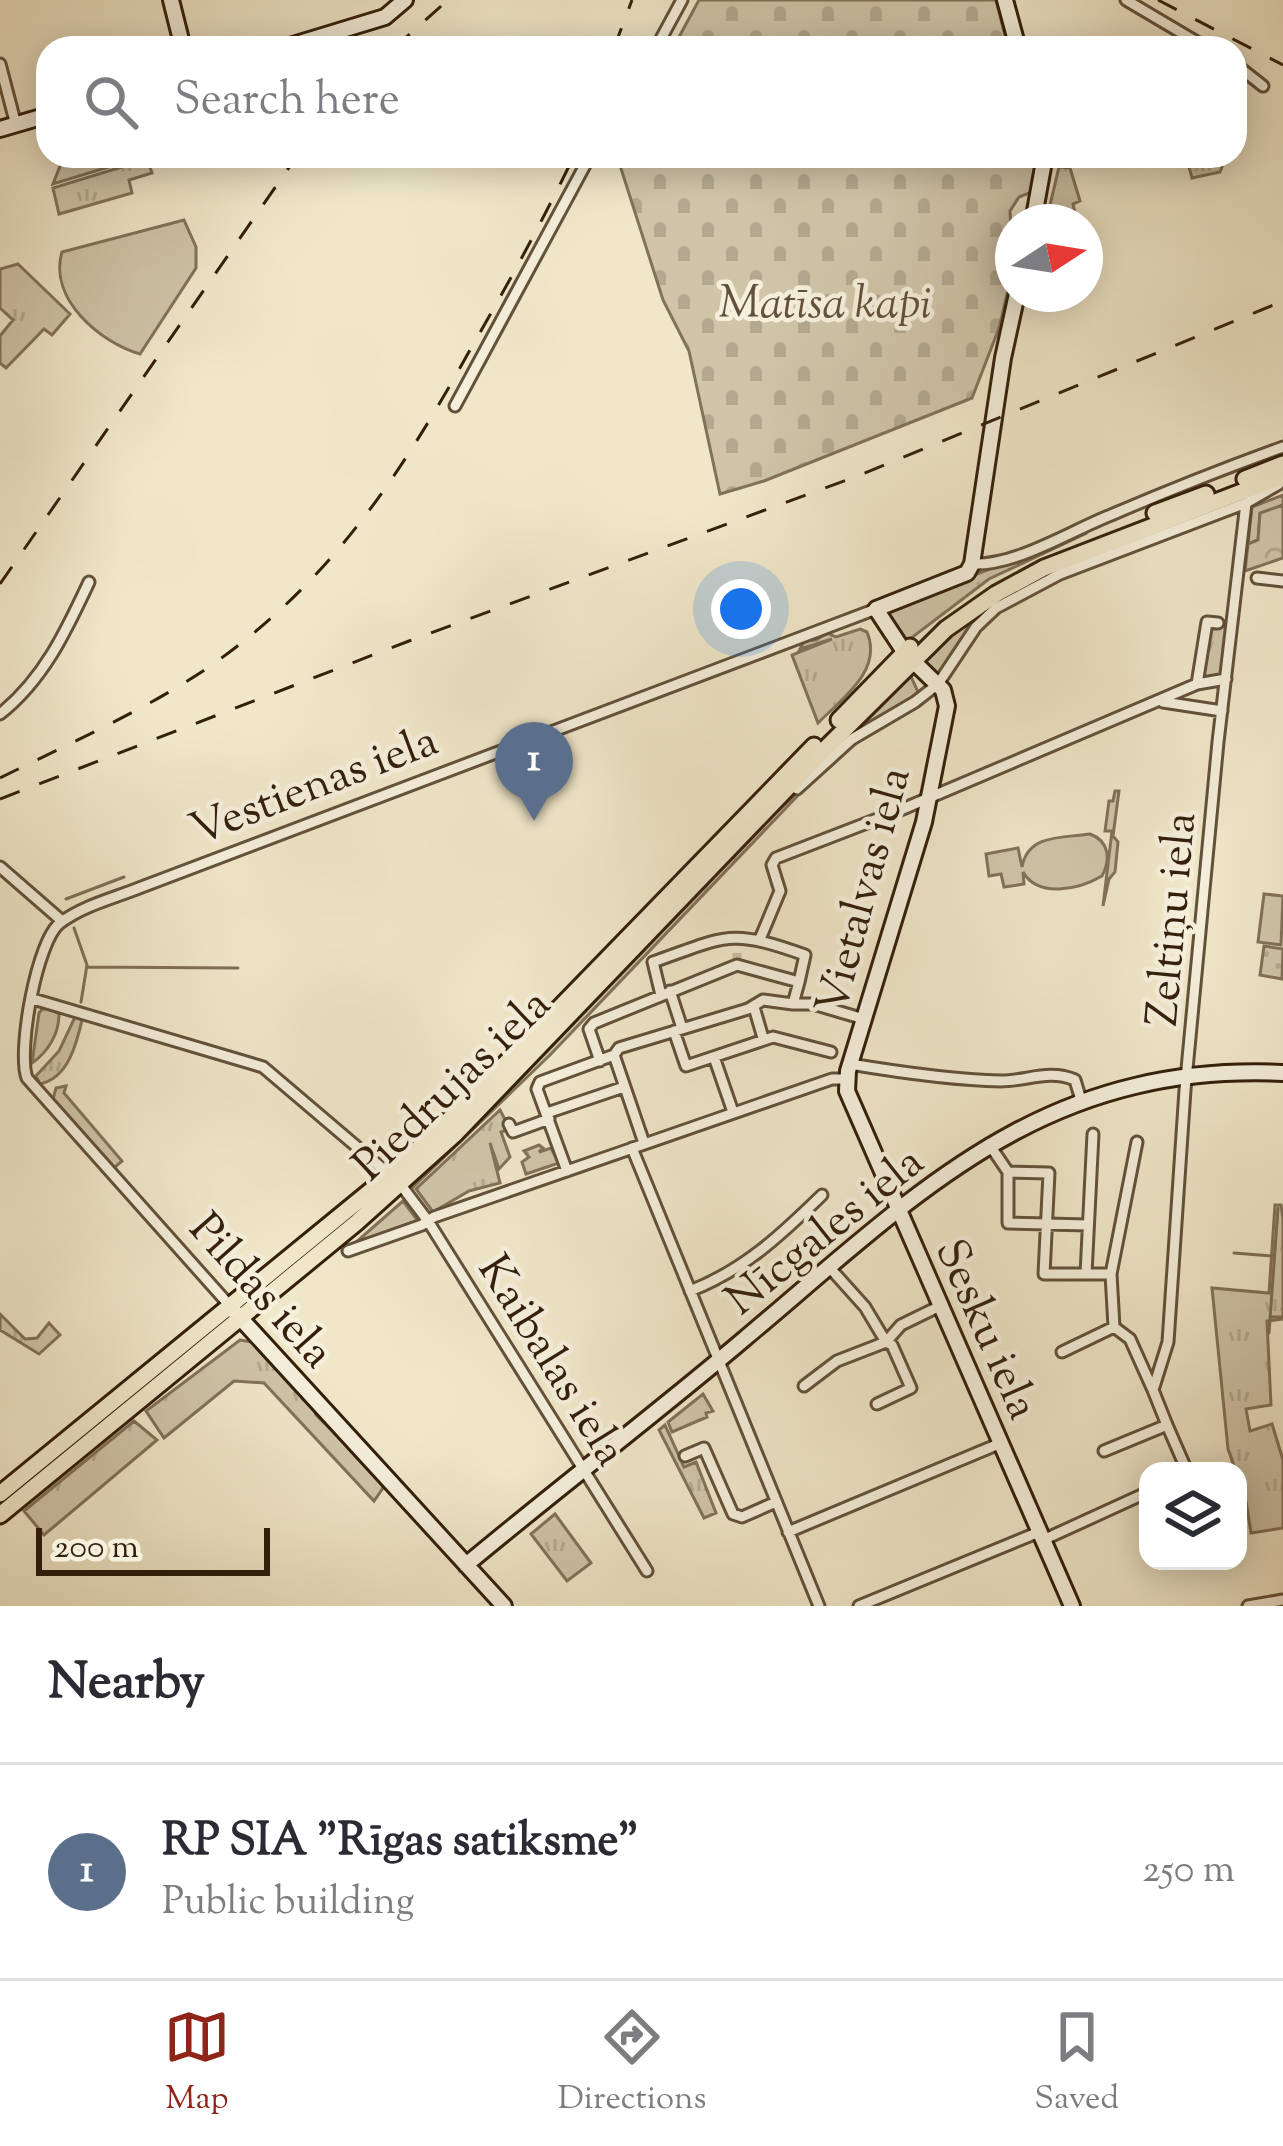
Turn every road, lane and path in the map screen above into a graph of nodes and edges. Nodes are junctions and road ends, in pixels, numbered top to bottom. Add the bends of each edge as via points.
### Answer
1 (171, 0) edge
2 (405, 0) edge
3 (682, 0) edge
4 (1005, 0) edge
5 (1126, 0) edge
6 (180, 36) edge
7 (322, 36) edge
8 (662, 36) edge
9 (1015, 36) edge
10 (1187, 36) edge
11 (0, 64) edge
12 (1247, 73) edge
13 (1263, 86) dead end
14 (8, 127) edge
15 (584, 168) edge
16 (1043, 168) edge
17 (1037, 204) edge
18 (1013, 312) edge
19 (455, 406) dead end
20 (1283, 447) edge
21 (1283, 464) edge
22 (1283, 479) edge
23 (1204, 480) junction
24 (1246, 502) junction
25 (1176, 506) junction
26 (972, 564) junction
27 (1257, 578) dead end
28 (1283, 581) edge
29 (89, 583) dead end
30 (876, 610) junction
31 (1218, 623) dead end
32 (906, 653) junction
33 (1226, 679) junction
34 (1197, 684) junction
35 (934, 687) junction
36 (1158, 701) junction
37 (1222, 711) junction
38 (0, 713) edge
39 (928, 797) junction
40 (760, 819) junction
41 (0, 867) edge
42 (62, 921) junction
43 (737, 935) junction
44 (760, 939) junction
45 (737, 959) junction
46 (799, 982) junction
47 (666, 993) junction
48 (33, 999) junction
49 (793, 1004) junction
50 (754, 1007) junction
51 (864, 1019) junction
52 (678, 1029) junction
53 (763, 1038) junction
54 (832, 1052) dead end
55 (614, 1055) junction
56 (713, 1057) junction
57 (600, 1061) junction
58 (848, 1071) junction
59 (1283, 1073) edge
60 (1186, 1076) junction
61 (624, 1087) junction
62 (1081, 1100) junction
63 (733, 1112) junction
64 (548, 1116) junction
65 (509, 1124) dead end
66 (1093, 1134) dead end
67 (1137, 1142) dead end
68 (989, 1144) junction
69 (638, 1145) junction
70 (567, 1171) junction
71 (1008, 1172) junction
72 (395, 1180) junction
73 (822, 1195) dead end
74 (898, 1211) junction
75 (428, 1221) junction
76 (1046, 1223) junction
77 (1088, 1225) junction
78 (347, 1251) dead end
79 (830, 1268) junction
80 (1086, 1274) junction
81 (1111, 1274) junction
82 (690, 1291) junction
83 (940, 1306) junction
84 (236, 1313) junction
85 (1114, 1327) junction
86 (886, 1342) junction
87 (1062, 1352) dead end
88 (719, 1360) junction
89 (804, 1386) dead end
90 (1153, 1390) junction
91 (877, 1403) dead end
92 (1167, 1425) junction
93 (1000, 1443) junction
94 (1104, 1450) dead end
95 (685, 1456) dead end
96 (1182, 1462) edge
97 (585, 1468) junction
98 (0, 1494) edge
99 (1139, 1496) edge
100 (776, 1502) junction
101 (0, 1515) edge
102 (788, 1532) junction
103 (1041, 1536) junction
104 (466, 1565) junction
105 (646, 1571) dead end
106 (1283, 1600) edge
107 (504, 1606) edge
108 (819, 1606) edge
109 (859, 1606) edge
110 (1072, 1606) edge
111 (1248, 1606) edge

1 - 6 street
2 - 7 street via 385,16
3 - 8 street
4 - 9 street
5 - 10 street
11 - 14 street
12 - 13 street
15 - 19 street
16 - 17 street
18 - 26 street
20 - 23 street, Vestienas iela
21 - 25 main road, Vestienas iela
22 - 24 street
22 - 32 main road via 1044,568
23 - 25 street, Vestienas iela
23 - 26 street, Vestienas iela via 991,564
24 - 33 street, Zeltiņu iela
24 - 35 street via 1027,588 985,617
25 - 32 main road, Vestienas iela via 1014,572
26 - 30 street, Vestienas iela
27 - 28 street
29 - 38 street via 48,662
30 - 32 street
30 - 42 street, Vestienas iela
31 - 34 street via 1207,622
32 - 40 main road, Piedrujas iela
32 - 72 main road, Piedrujas iela
33 - 34 street
33 - 37 street, Zeltiņu iela
34 - 36 street
35 - 39 street, Vietalvas iela via 946,699
35 - 40 street via 852,739
36 - 37 street
36 - 39 street
37 - 60 street, Zeltiņu iela
39 - 44 street via 772,861 780,890
39 - 51 street, Vietalvas iela
40 - 72 main road, Piedrujas iela via 497,1094
41 - 42 street
42 - 48 street via 45,944
43 - 44 street
43 - 45 street
43 - 47 street via 653,962
44 - 46 street via 805,955
45 - 46 street
45 - 47 street
46 - 49 street
47 - 52 street
47 - 57 street via 594,1023
48 - 72 street, Kaibalas iela via 263,1067
48 - 84 street, Pildas iela via 22,1049 27,1078
49 - 50 street via 763,1000
49 - 51 street
50 - 52 street
50 - 53 street
51 - 58 street, Vietalvas iela
52 - 55 street
52 - 56 street via 686,1066
53 - 54 street
53 - 56 street
55 - 57 street
55 - 61 street
56 - 63 street
57 - 64 street via 537,1084
58 - 62 street via 1004,1081 1070,1076
58 - 63 street
58 - 74 street, Sesku iela via 849,1100
59 - 60 street, Nīcgales iela
60 - 62 street, Nīcgales iela
60 - 90 street, Zeltiņu iela via 1168,1342
61 - 64 street
61 - 69 street
62 - 68 street, Nīcgales iela
63 - 69 street
64 - 65 street via 513,1132
64 - 70 street
66 - 77 street
67 - 81 street
68 - 71 street
68 - 74 street, Nīcgales iela
69 - 70 street
69 - 82 street
70 - 75 street
71 - 76 street via 1008,1223
71 - 76 street via 1049,1173
72 - 75 street, Kaibalas iela
72 - 84 main road, Piedrujas iela
73 - 82 street via 729,1276
74 - 79 street, Nīcgales iela
74 - 83 street, Sesku iela
75 - 78 street
75 - 97 street, Kaibalas iela
76 - 77 street
76 - 80 street via 1044,1274
77 - 80 street
79 - 86 street
79 - 88 street, Nīcgales iela
80 - 81 street
81 - 85 street
82 - 88 street
83 - 86 street
83 - 93 street, Sesku iela
84 - 98 main road, Piedrujas iela
84 - 101 main road, Piedrujas iela
84 - 104 street, Pildas iela
85 - 87 street
85 - 90 street via 1130,1339
86 - 89 street via 837,1361
86 - 91 street via 911,1388
88 - 97 street, Nīcgales iela
88 - 100 street
90 - 92 street
92 - 94 street
92 - 96 street
93 - 102 street
93 - 103 street, Sesku iela
95 - 100 street via 704,1448 733,1514
97 - 104 street, Nīcgales iela
97 - 105 street, Kaibalas iela
99 - 103 street
100 - 102 street
102 - 108 street
103 - 109 street
103 - 110 street, Sesku iela
104 - 107 street, Pildas iela
106 - 111 street

